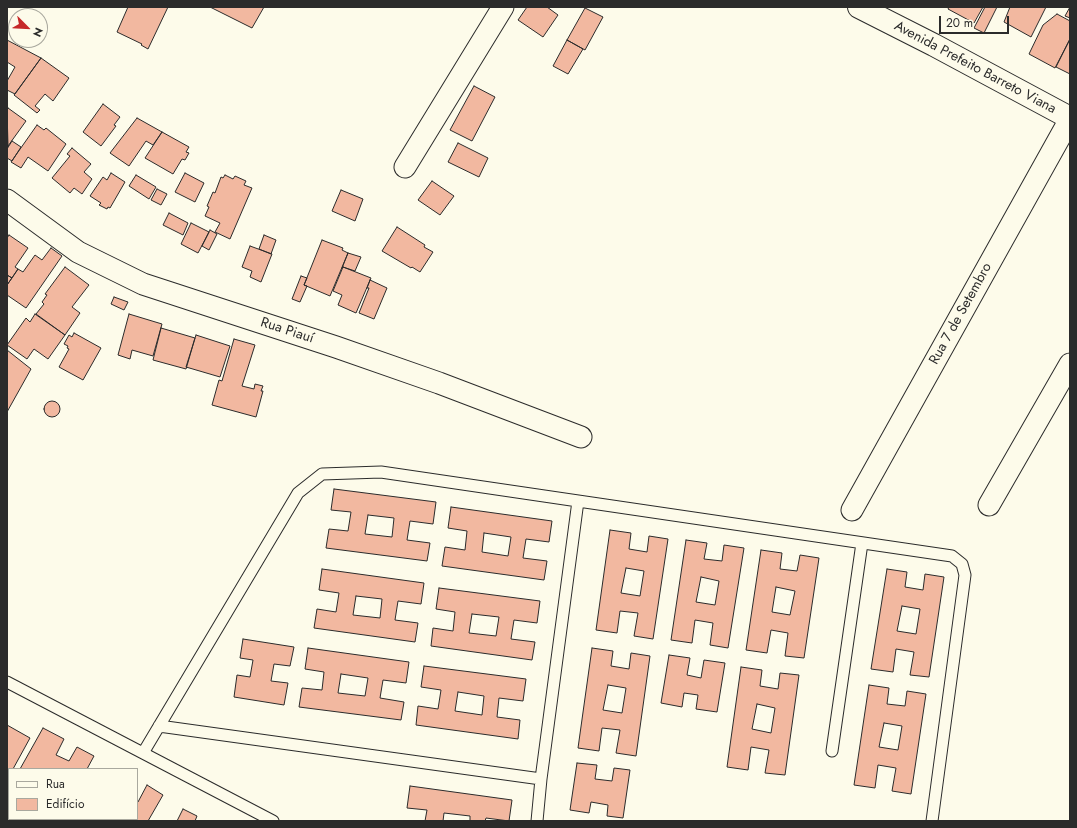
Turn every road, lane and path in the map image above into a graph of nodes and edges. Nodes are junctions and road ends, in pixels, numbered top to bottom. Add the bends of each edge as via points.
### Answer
1 (503, 7) edge
2 (859, 7) edge
3 (1070, 119) edge
4 (405, 167) dead end
5 (7, 200) edge
6 (1070, 364) edge
7 (581, 437) dead end
8 (578, 501) junction
9 (989, 505) dead end
10 (852, 510) dead end
11 (862, 543) junction
12 (7, 682) edge
13 (159, 726) junction
14 (832, 751) dead end
15 (142, 753) junction
16 (541, 779) junction
17 (273, 821) edge
18 (537, 821) edge
19 (932, 821) edge

1 - 4 street
2 - 3 main road, Avenida Prefeito Barreto Viana
3 - 10 street, Rua 7 de Setembro
5 - 7 street, Rua Piauí via 78,252 143,284 336,347
6 - 9 street
8 - 11 lane
8 - 13 lane via 381,472 322,474 298,492
8 - 16 lane
11 - 14 lane
11 - 19 lane via 952,556 962,564 965,575
12 - 15 lane
13 - 15 lane
13 - 16 lane
15 - 17 lane
16 - 18 lane

